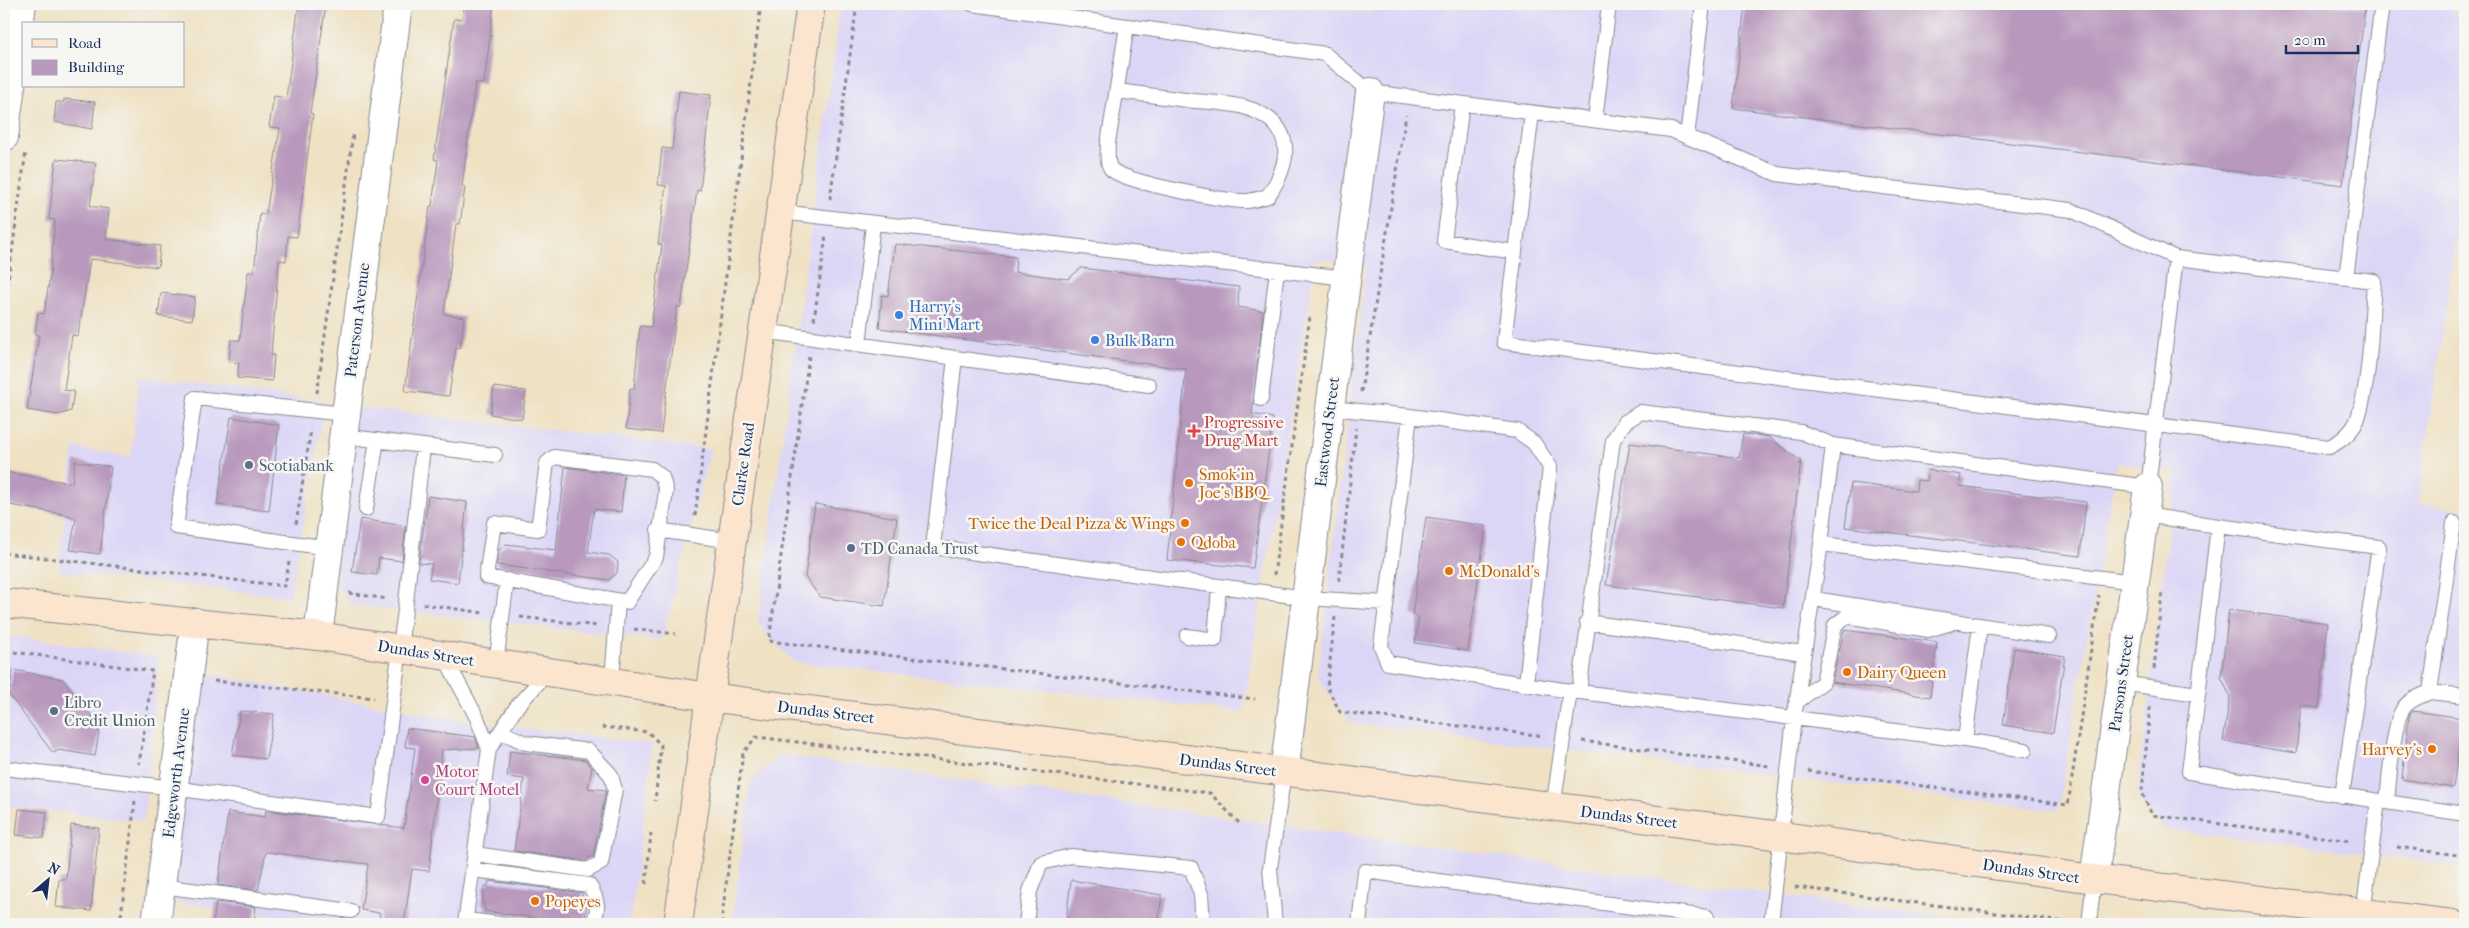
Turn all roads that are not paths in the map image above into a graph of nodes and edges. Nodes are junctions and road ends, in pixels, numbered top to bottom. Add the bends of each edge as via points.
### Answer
1 (22, 4) edge
2 (398, 4) edge
3 (811, 4) edge
4 (972, 4) edge
5 (1609, 4) edge
6 (1703, 4) edge
7 (2382, 4) edge
8 (1127, 26) junction
9 (1118, 92) junction
10 (1370, 92) junction
11 (1462, 104) junction
12 (1532, 112) junction
13 (1595, 120) junction
14 (1686, 136) junction
15 (15, 141) edge
16 (781, 212) junction
17 (873, 224) junction
18 (1515, 252) junction
19 (2176, 258) junction
20 (1277, 270) junction
21 (1346, 278) junction
22 (2346, 278) junction
23 (763, 331) junction
24 (859, 344) junction
25 (955, 358) junction
26 (1149, 385) dead end
27 (1261, 399) dead end
28 (1330, 408) junction
29 (1410, 416) junction
30 (344, 425) junction
31 (2156, 425) junction
32 (377, 440) junction
33 (1833, 445) junction
34 (422, 447) junction
35 (495, 455) dead end
36 (2148, 487) junction
37 (366, 509) dead end
38 (2145, 515) junction
39 (2454, 522) dead end
40 (2218, 526) junction
41 (658, 530) junction
42 (732, 541) junction
43 (1821, 544) junction
44 (329, 548) junction
45 (507, 580) junction
46 (2135, 582) junction
47 (1219, 586) junction
48 (1306, 598) junction
49 (1814, 598) junction
50 (618, 601) junction
51 (4, 603) edge
52 (1386, 603) junction
53 (195, 622) junction
54 (1587, 622) junction
55 (1954, 622) junction
56 (1980, 625) junction
57 (318, 636) junction
58 (1187, 636) dead end
59 (2049, 636) dead end
60 (400, 648) junction
61 (1803, 653) junction
62 (444, 656) junction
63 (496, 664) junction
64 (548, 672) junction
65 (612, 681) junction
66 (2121, 683) junction
67 (1526, 684) junction
68 (1575, 692) junction
69 (2430, 692) junction
70 (2198, 694) junction
71 (2465, 696) edge
72 (710, 697) junction
73 (1797, 702) junction
74 (1794, 718) junction
75 (501, 732) junction
76 (1965, 740) junction
77 (489, 749) junction
78 (2025, 750) dead end
79 (4, 768) edge
80 (1284, 772) junction
81 (174, 788) junction
82 (2342, 796) junction
83 (2382, 802) junction
84 (1553, 808) junction
85 (2465, 814) edge
86 (1781, 836) junction
87 (476, 854) junction
88 (473, 870) junction
89 (2094, 879) junction
90 (161, 886) junction
91 (351, 911) dead end
92 (2362, 913) junction
93 (466, 922) edge
94 (156, 924) edge
95 (500, 924) edge
96 (592, 924) edge
97 (678, 924) edge
98 (1026, 924) edge
99 (1203, 924) edge
100 (1276, 924) edge
101 (1359, 924) edge
102 (1707, 924) edge
103 (1771, 924) edge
104 (2089, 924) edge
105 (2452, 924) edge

1 - 15 street
2 - 30 street, Paterson Avenue
3 - 16 main road, Clarke Road
4 - 8 lane
5 - 13 lane
6 - 14 lane
7 - 22 lane
8 - 9 lane
8 - 10 lane via 1326,54
9 - 9 lane via 1107,157 1110,168 1119,175 1138,182 1243,202 1268,196 1280,178 1287,155 1284,134 1268,118 1244,107
10 - 11 lane
10 - 21 street, Eastwood Street
11 - 12 lane
11 - 18 lane via 1444,241
12 - 13 lane
12 - 18 lane
13 - 14 lane via 1671,130
14 - 19 lane via 1777,174 2071,210
16 - 17 lane
16 - 23 main road, Clarke Road
17 - 20 lane
17 - 24 lane
18 - 31 lane via 1504,342
19 - 22 lane
19 - 31 lane
20 - 21 lane
20 - 27 lane
21 - 28 street, Eastwood Street
22 - 31 lane via 2374,281 2368,363 2357,420 2342,440 2329,447
23 - 24 lane
23 - 42 main road, Clarke Road
24 - 25 lane
25 - 26 lane
25 - 47 lane via 933,547
28 - 29 lane
28 - 48 street, Eastwood Street
29 - 52 lane
29 - 67 lane via 1517,431 1534,443 1550,467
30 - 32 lane
30 - 44 street, Paterson Avenue
30 - 44 lane via 315,409 195,398 176,527
31 - 36 lane
32 - 34 lane
32 - 37 lane
33 - 36 lane
33 - 43 lane
33 - 54 lane via 1801,432 1641,412 1625,422 1613,440
34 - 35 lane
34 - 60 lane
36 - 38 street, Parsons Street
38 - 40 lane
38 - 46 street, Parsons Street
39 - 69 lane
40 - 70 lane
40 - 82 lane via 2379,546
41 - 42 lane
41 - 45 lane via 666,491 662,477 652,469 554,457 547,463 538,529 494,523 486,577
41 - 50 lane via 656,557 627,602
42 - 72 main road, Clarke Road
43 - 46 lane
43 - 49 lane
44 - 57 street, Paterson Avenue
45 - 50 lane
45 - 63 lane
46 - 66 street, Parsons Street
47 - 48 lane
47 - 58 lane via 1215,640
48 - 52 lane
48 - 80 street, Eastwood Street
49 - 55 lane
49 - 61 lane
50 - 65 lane
51 - 53 main road, Dundas Street
52 - 67 lane via 1381,646 1388,662
53 - 57 main road, Dundas Street
53 - 81 street, Edgeworth Avenue
54 - 61 lane
54 - 68 lane
55 - 56 lane
55 - 73 lane via 1928,630 1847,616 1834,625 1823,682
56 - 59 lane
56 - 76 lane
57 - 60 main road, Dundas Street
60 - 62 main road, Dundas Street
60 - 81 lane via 378,817
61 - 73 lane
62 - 63 main road, Dundas Street
62 - 77 lane
63 - 64 main road, Dundas Street
64 - 65 main road, Dundas Street
64 - 75 lane via 518,705
65 - 72 main road, Dundas Street
66 - 70 lane
66 - 89 street, Parsons Street
67 - 68 lane
68 - 74 lane
68 - 84 lane via 1563,738
69 - 71 lane
69 - 83 lane via 2403,709
70 - 82 lane via 2189,772
72 - 80 main road, Dundas Street
72 - 97 main road, Clarke Road
73 - 74 lane
74 - 76 lane
74 - 86 lane
75 - 77 lane
75 - 87 lane via 526,743 589,751 611,775 615,790 602,862 588,870
76 - 78 lane
77 - 87 lane
79 - 81 lane
80 - 84 main road, Dundas Street
80 - 100 lane via 1270,868
81 - 90 street, Edgeworth Avenue
82 - 83 lane
83 - 85 lane
83 - 92 lane
84 - 86 main road, Dundas Street
86 - 89 main road, Dundas Street
86 - 103 lane
87 - 88 lane
88 - 93 lane
88 - 96 lane via 589,885 597,898 598,909
89 - 92 main road, Dundas Street
89 - 104 lane
90 - 91 lane
90 - 94 street, Edgeworth Avenue
92 - 105 main road, Dundas Street
93 - 95 lane
98 - 99 lane via 1030,891 1041,863 1071,856 1191,868 1201,894
101 - 102 lane via 1365,871 1707,917

